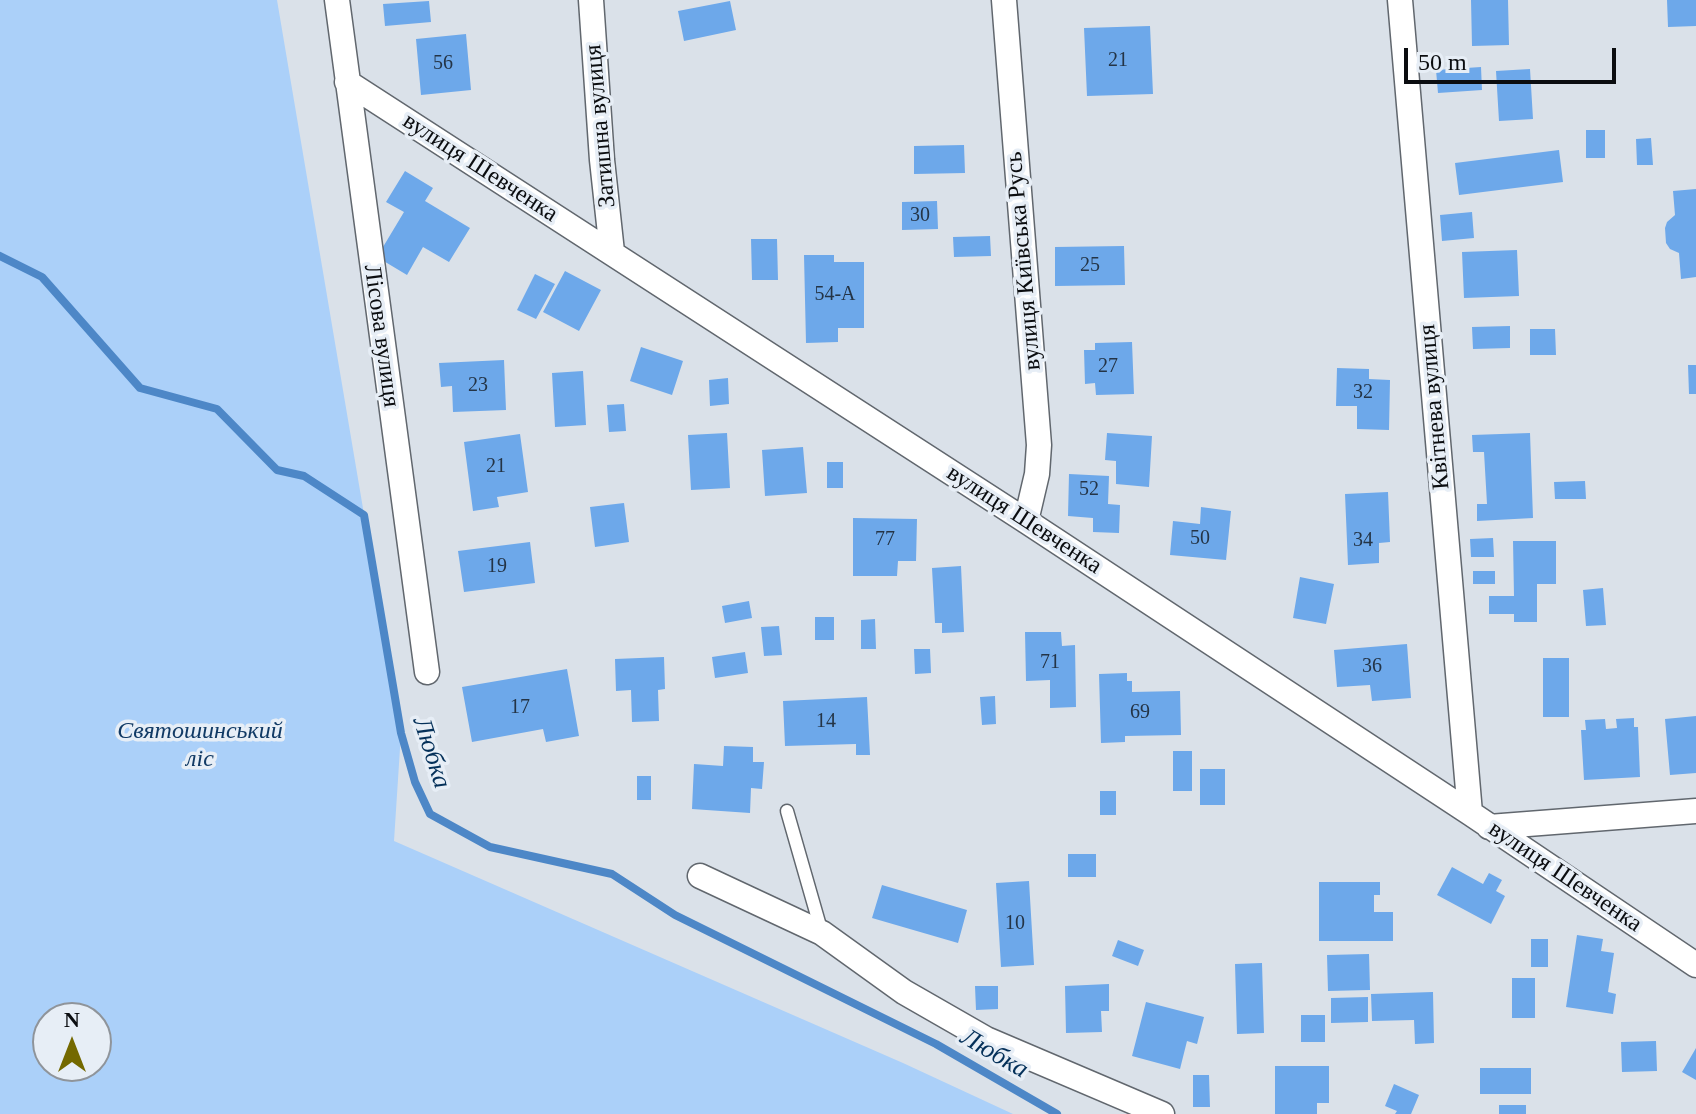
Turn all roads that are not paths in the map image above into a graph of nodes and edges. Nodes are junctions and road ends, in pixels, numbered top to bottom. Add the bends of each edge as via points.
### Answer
1 (337, 0) edge
2 (591, 0) edge
3 (1004, 0) edge
4 (1400, 0) edge
5 (347, 82) junction
6 (612, 252) junction
7 (1026, 521) junction
8 (427, 672) dead end
9 (787, 811) dead end
10 (1696, 811) edge
11 (1480, 820) junction
12 (700, 876) dead end
13 (822, 933) junction
14 (1696, 965) edge
15 (1162, 1114) edge

1 - 5 street, Лісова вулиця
2 - 6 street, Затишна вулиця
3 - 7 street, вулиця Київська Русь via 1039,445
4 - 11 street, Квітнева вулиця
5 - 6 street, вулиця Шевченка
5 - 8 street, Лісова вулиця
6 - 7 street, вулиця Шевченка
7 - 11 street, вулиця Шевченка
9 - 13 lane
10 - 11 street
11 - 14 street, вулиця Шевченка
12 - 13 street
13 - 15 street via 904,992 986,1039

